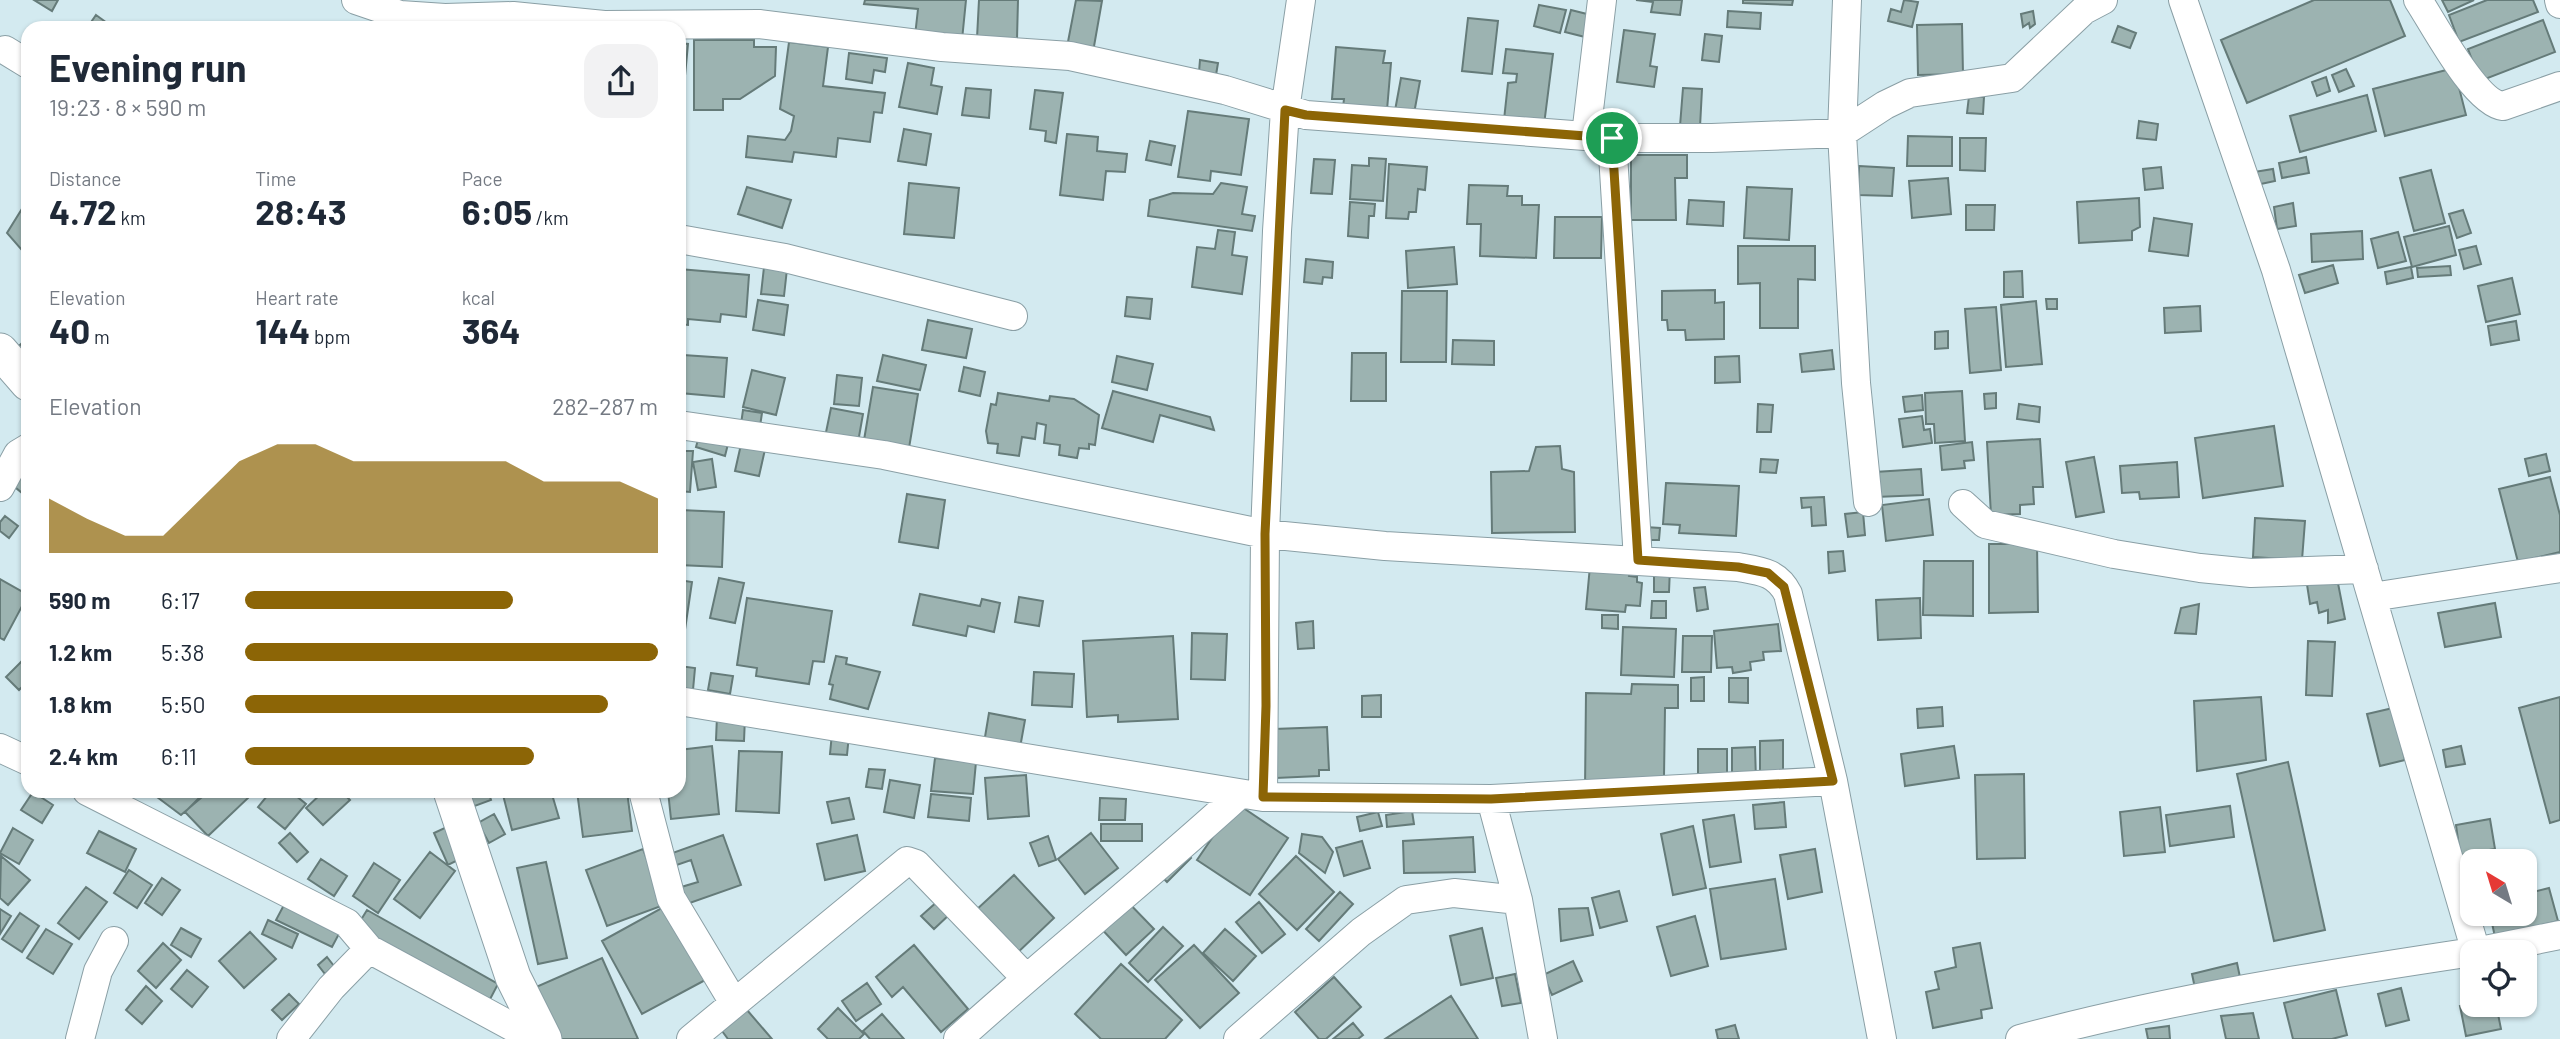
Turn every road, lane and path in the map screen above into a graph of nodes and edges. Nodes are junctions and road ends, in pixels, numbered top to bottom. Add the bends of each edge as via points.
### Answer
1 (356, 0) edge
2 (1301, 0) edge
3 (1602, 0) edge
4 (1847, 0) edge
5 (2103, 0) edge
6 (2183, 0) edge
7 (2418, 0) edge
8 (445, 15) edge
9 (570, 21) edge
10 (686, 24) edge
11 (2560, 86) edge
12 (1285, 110) junction
13 (1842, 133) junction
14 (1599, 136) junction
15 (686, 240) edge
16 (1013, 316) dead end
17 (0, 351) edge
18 (21, 375) edge
19 (686, 426) edge
20 (21, 452) edge
21 (0, 487) edge
22 (1868, 502) dead end
23 (1963, 504) dead end
24 (1265, 534) junction
25 (1638, 560) junction
26 (2560, 568) edge
27 (2364, 569) junction
28 (2372, 597) junction
29 (686, 702) edge
30 (0, 748) edge
31 (21, 758) edge
32 (1833, 781) junction
33 (1251, 795) junction
34 (101, 798) edge
35 (453, 798) edge
36 (645, 798) edge
37 (1491, 799) junction
38 (1518, 900) junction
39 (2560, 935) edge
40 (2472, 940) edge
41 (2535, 940) edge
42 (114, 941) dead end
43 (369, 948) junction
44 (2460, 954) edge
45 (1026, 978) junction
46 (733, 1003) junction
47 (80, 1039) edge
48 (291, 1039) edge
49 (535, 1039) edge
50 (544, 1039) edge
51 (691, 1039) edge
52 (958, 1039) edge
53 (1238, 1039) edge
54 (1543, 1039) edge
55 (1882, 1039) edge
56 (2020, 1039) edge

1 - 8 street via 400,15
2 - 12 street
3 - 14 street
4 - 13 street
5 - 13 street via 2084,10 2012,78 1910,93
6 - 27 street via 2276,270
7 - 11 street via 2473,84 2495,105
8 - 9 street
10 - 12 street via 759,24 942,47 1070,55 1225,90
12 - 14 street
12 - 24 street
13 - 14 street
13 - 22 street via 1855,371
14 - 25 street
15 - 16 street via 785,258
17 - 18 street
19 - 24 street via 884,455
20 - 21 street
23 - 27 street via 1985,524 2159,562 2251,573
24 - 25 street via 1385,546
24 - 33 street via 1266,706
25 - 32 street via 1738,567 1768,573 1784,587
26 - 28 street
27 - 28 street
28 - 40 street
29 - 33 street
30 - 31 street
32 - 37 street
32 - 55 street
33 - 37 street
33 - 45 street
34 - 43 street via 347,923
35 - 50 street via 513,977
36 - 46 street via 671,898
37 - 38 street
38 - 53 street via 1454,893 1406,900 1361,932
38 - 54 street
39 - 41 street
42 - 47 street via 98,971
43 - 48 street
43 - 49 street
44 - 56 street via 2271,983 2113,1014
45 - 46 street via 916,864 907,861
45 - 52 street
46 - 51 street

